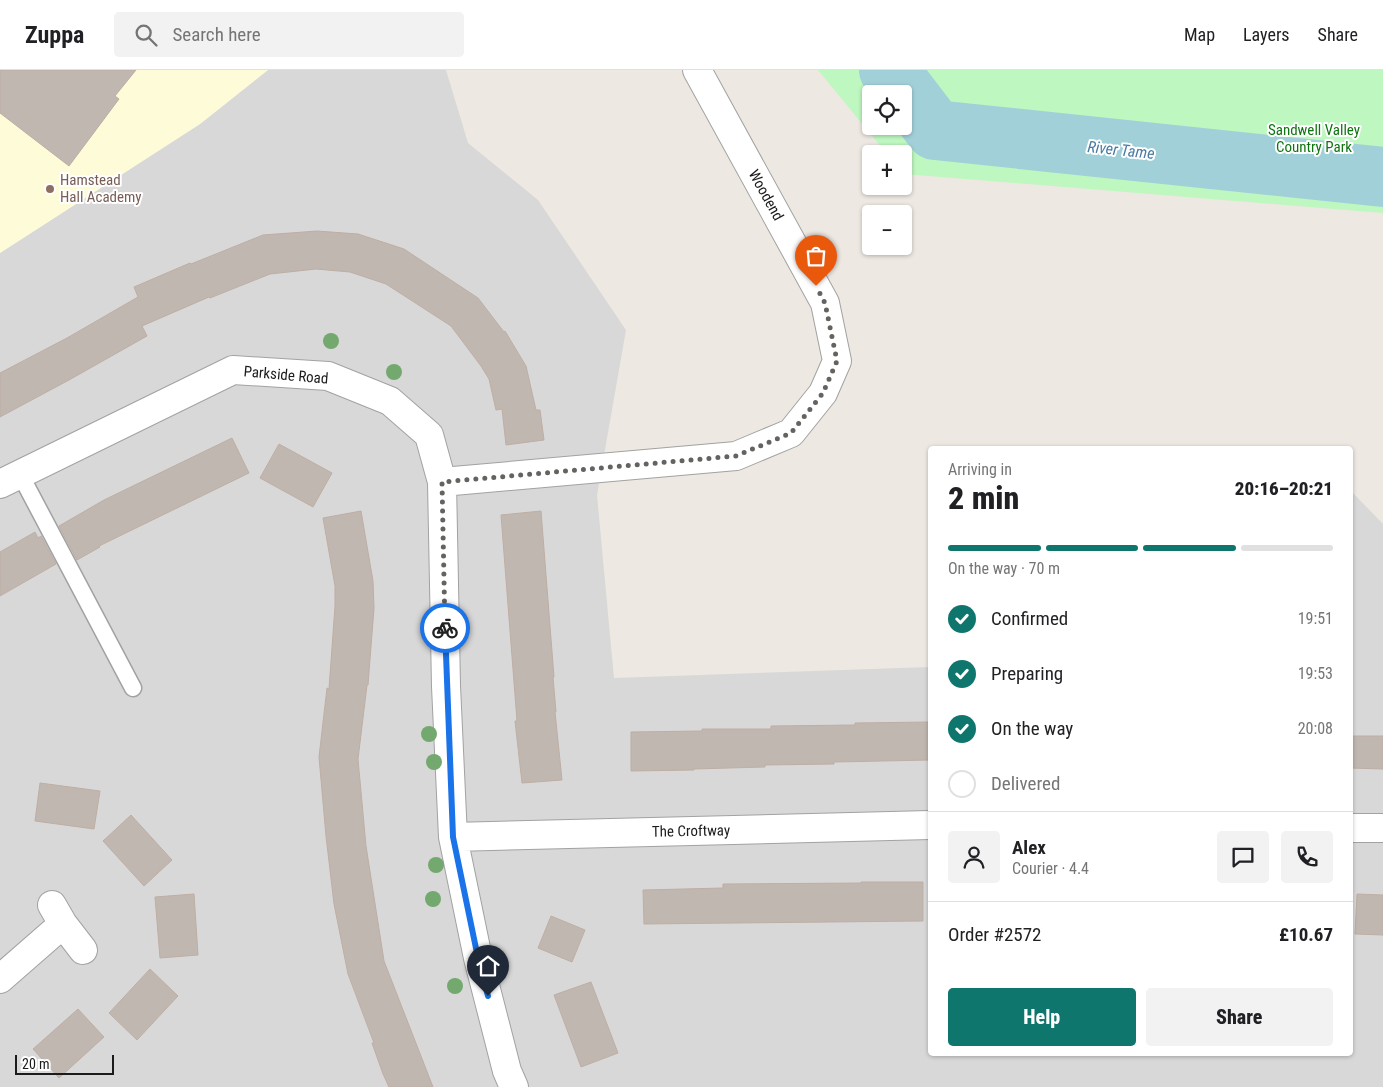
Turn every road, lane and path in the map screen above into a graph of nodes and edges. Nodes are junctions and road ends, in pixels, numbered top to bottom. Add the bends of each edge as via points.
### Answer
1 (697, 70) edge
2 (10, 479) edge
3 (442, 482) junction
4 (132, 688) dead end
5 (928, 825) edge
6 (1353, 828) edge
7 (1383, 828) edge
8 (453, 837) junction
9 (83, 950) dead end
10 (0, 979) edge
11 (514, 1087) edge

1 - 3 street, Woodend via 825,303 837,361 823,393 791,433 736,456
2 - 3 street, Parkside Road via 233,370 328,376 390,401 429,435
2 - 4 lane
3 - 8 street, Parkside Road
5 - 8 street, The Croftway
6 - 7 street
8 - 11 street, Parkside Road via 478,958
9 - 10 street via 58,914

